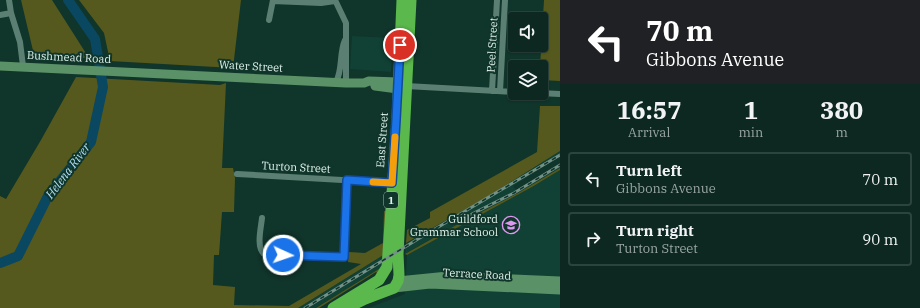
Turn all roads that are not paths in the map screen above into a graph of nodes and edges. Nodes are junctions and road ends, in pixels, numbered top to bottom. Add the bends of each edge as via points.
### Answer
1 (9, 0) edge
2 (273, 0) edge
3 (335, 0) edge
4 (402, 0) edge
5 (412, 0) edge
6 (497, 0) edge
7 (505, 0) edge
8 (11, 13) junction
9 (0, 16) edge
10 (269, 20) dead end
11 (345, 40) junction
12 (0, 66) edge
13 (23, 66) junction
14 (136, 72) joint
15 (336, 82) junction
16 (346, 83) junction
17 (401, 86) junction
18 (492, 91) junction
19 (500, 91) junction
20 (508, 92) edge
21 (548, 93) edge
22 (560, 94) edge
23 (237, 174) dead end
24 (347, 180) junction
25 (397, 184) junction
26 (262, 218) dead end
27 (560, 281) edge
28 (396, 285) junction
29 (560, 290) edge
30 (359, 293) junction
31 (333, 308) edge
32 (347, 308) edge

1 - 8 street
2 - 3 street via 321,3
2 - 10 street
3 - 11 street via 346,23
4 - 17 highway, East Street / 1
5 - 17 highway, East Street / 1
6 - 18 street, Peel Street
7 - 19 street, Peel Street
8 - 9 street
8 - 13 street via 20,42
11 - 15 street via 342,46 340,74
11 - 16 street
12 - 13 main road, Bushmead Road
13 - 14 main road, Bushmead Road
14 - 15 main road, Water Street
15 - 16 main road, Water Street
16 - 17 main road, Water Street
17 - 18 street
17 - 25 highway, East Street / 1
18 - 19 street
19 - 20 street
21 - 22 street
23 - 24 street, Turton Street
24 - 25 street, Turton Street
24 - 26 street via 344,257 262,252
25 - 28 highway, East Street / 1
25 - 30 highway, East Street / 1 via 387,267 379,280
27 - 28 main road, Terrace Road via 448,276
28 - 29 main road, Terrace Road via 430,284
28 - 30 highway via 387,284 368,293
28 - 32 highway
30 - 31 highway, 1

